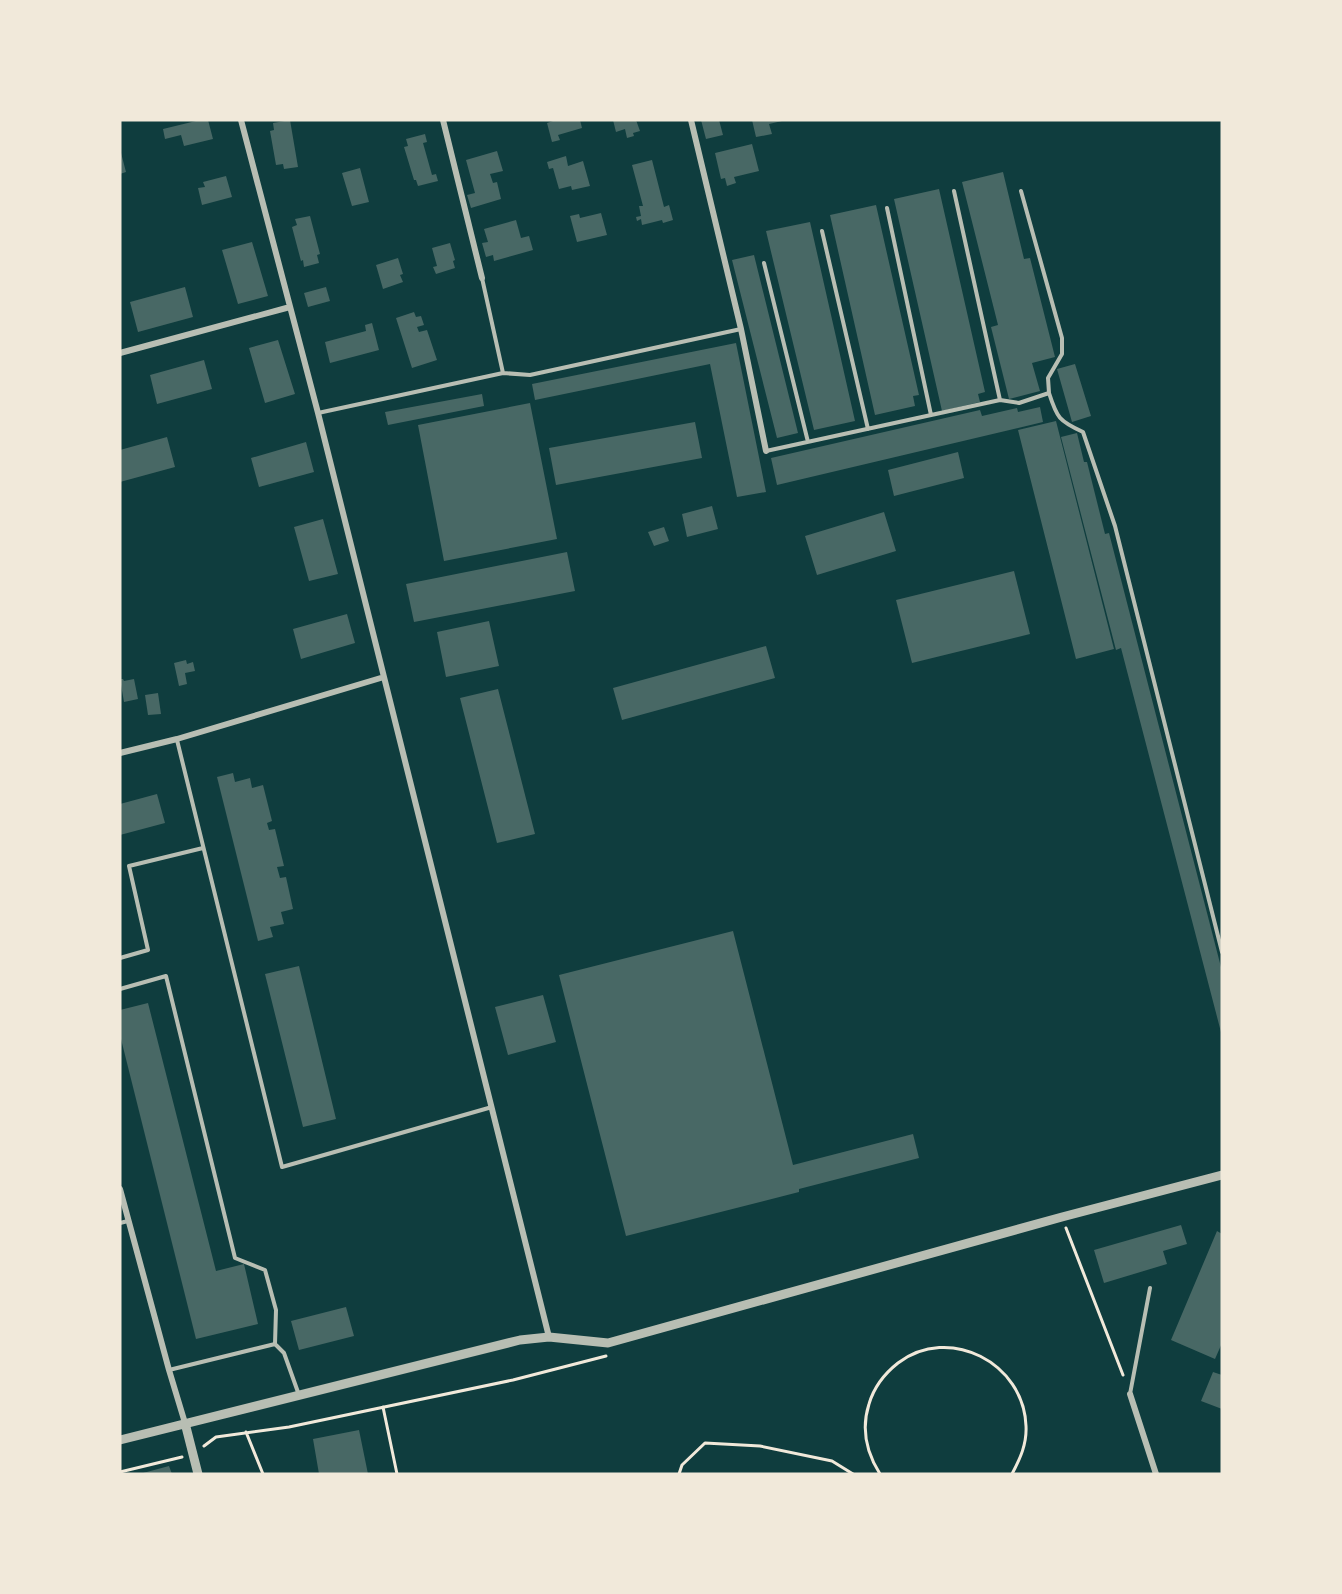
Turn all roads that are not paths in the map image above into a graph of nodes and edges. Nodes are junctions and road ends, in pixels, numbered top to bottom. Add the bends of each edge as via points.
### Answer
1 (241, 120) edge
2 (442, 120) edge
3 (691, 120) edge
4 (954, 191) dead end
5 (1021, 191) dead end
6 (886, 208) dead end
7 (822, 231) dead end
8 (764, 263) dead end
9 (482, 278) joint
10 (290, 307) junction
11 (741, 329) junction
12 (120, 353) edge
13 (504, 373) junction
14 (1049, 393) junction
15 (1000, 400) junction
16 (318, 413) junction
17 (931, 415) junction
18 (868, 429) junction
19 (808, 442) junction
20 (766, 451) joint
21 (384, 677) junction
22 (177, 739) junction
23 (120, 753) edge
24 (203, 848) junction
25 (1222, 952) edge
26 (120, 958) edge
27 (120, 988) edge
28 (492, 1107) junction
29 (1222, 1174) edge
30 (120, 1190) edge
31 (128, 1221) junction
32 (120, 1223) edge
33 (1150, 1288) dead end
34 (549, 1336) junction
35 (275, 1344) junction
36 (169, 1370) junction
37 (1130, 1394) joint
38 (299, 1395) junction
39 (185, 1424) junction
40 (120, 1440) edge
41 (198, 1474) edge
42 (1156, 1474) edge

1 - 10 street
2 - 9 street
3 - 11 street
4 - 15 lane
5 - 14 lane via 1062,338 1062,354 1048,378
6 - 17 lane
7 - 18 lane
8 - 19 lane
9 - 13 lane
10 - 12 street
10 - 16 street
11 - 13 lane via 530,375
11 - 20 street
13 - 16 lane
14 - 15 lane via 1019,403
14 - 25 lane via 1056,413 1083,432 1114,526
15 - 17 lane
16 - 21 street
17 - 18 lane
18 - 19 lane
19 - 20 lane
21 - 22 street
21 - 28 street
22 - 23 street
22 - 24 lane
24 - 26 lane via 129,866 148,950
24 - 28 lane via 282,1167
27 - 35 lane via 166,976 235,1258 265,1270 276,1310
28 - 34 street
29 - 34 street via 608,1343
30 - 31 street
31 - 32 lane
31 - 36 street
33 - 37 lane
34 - 38 street
35 - 36 lane
35 - 38 lane via 284,1353
36 - 39 street
37 - 42 street
38 - 39 street
39 - 40 street
39 - 41 street

